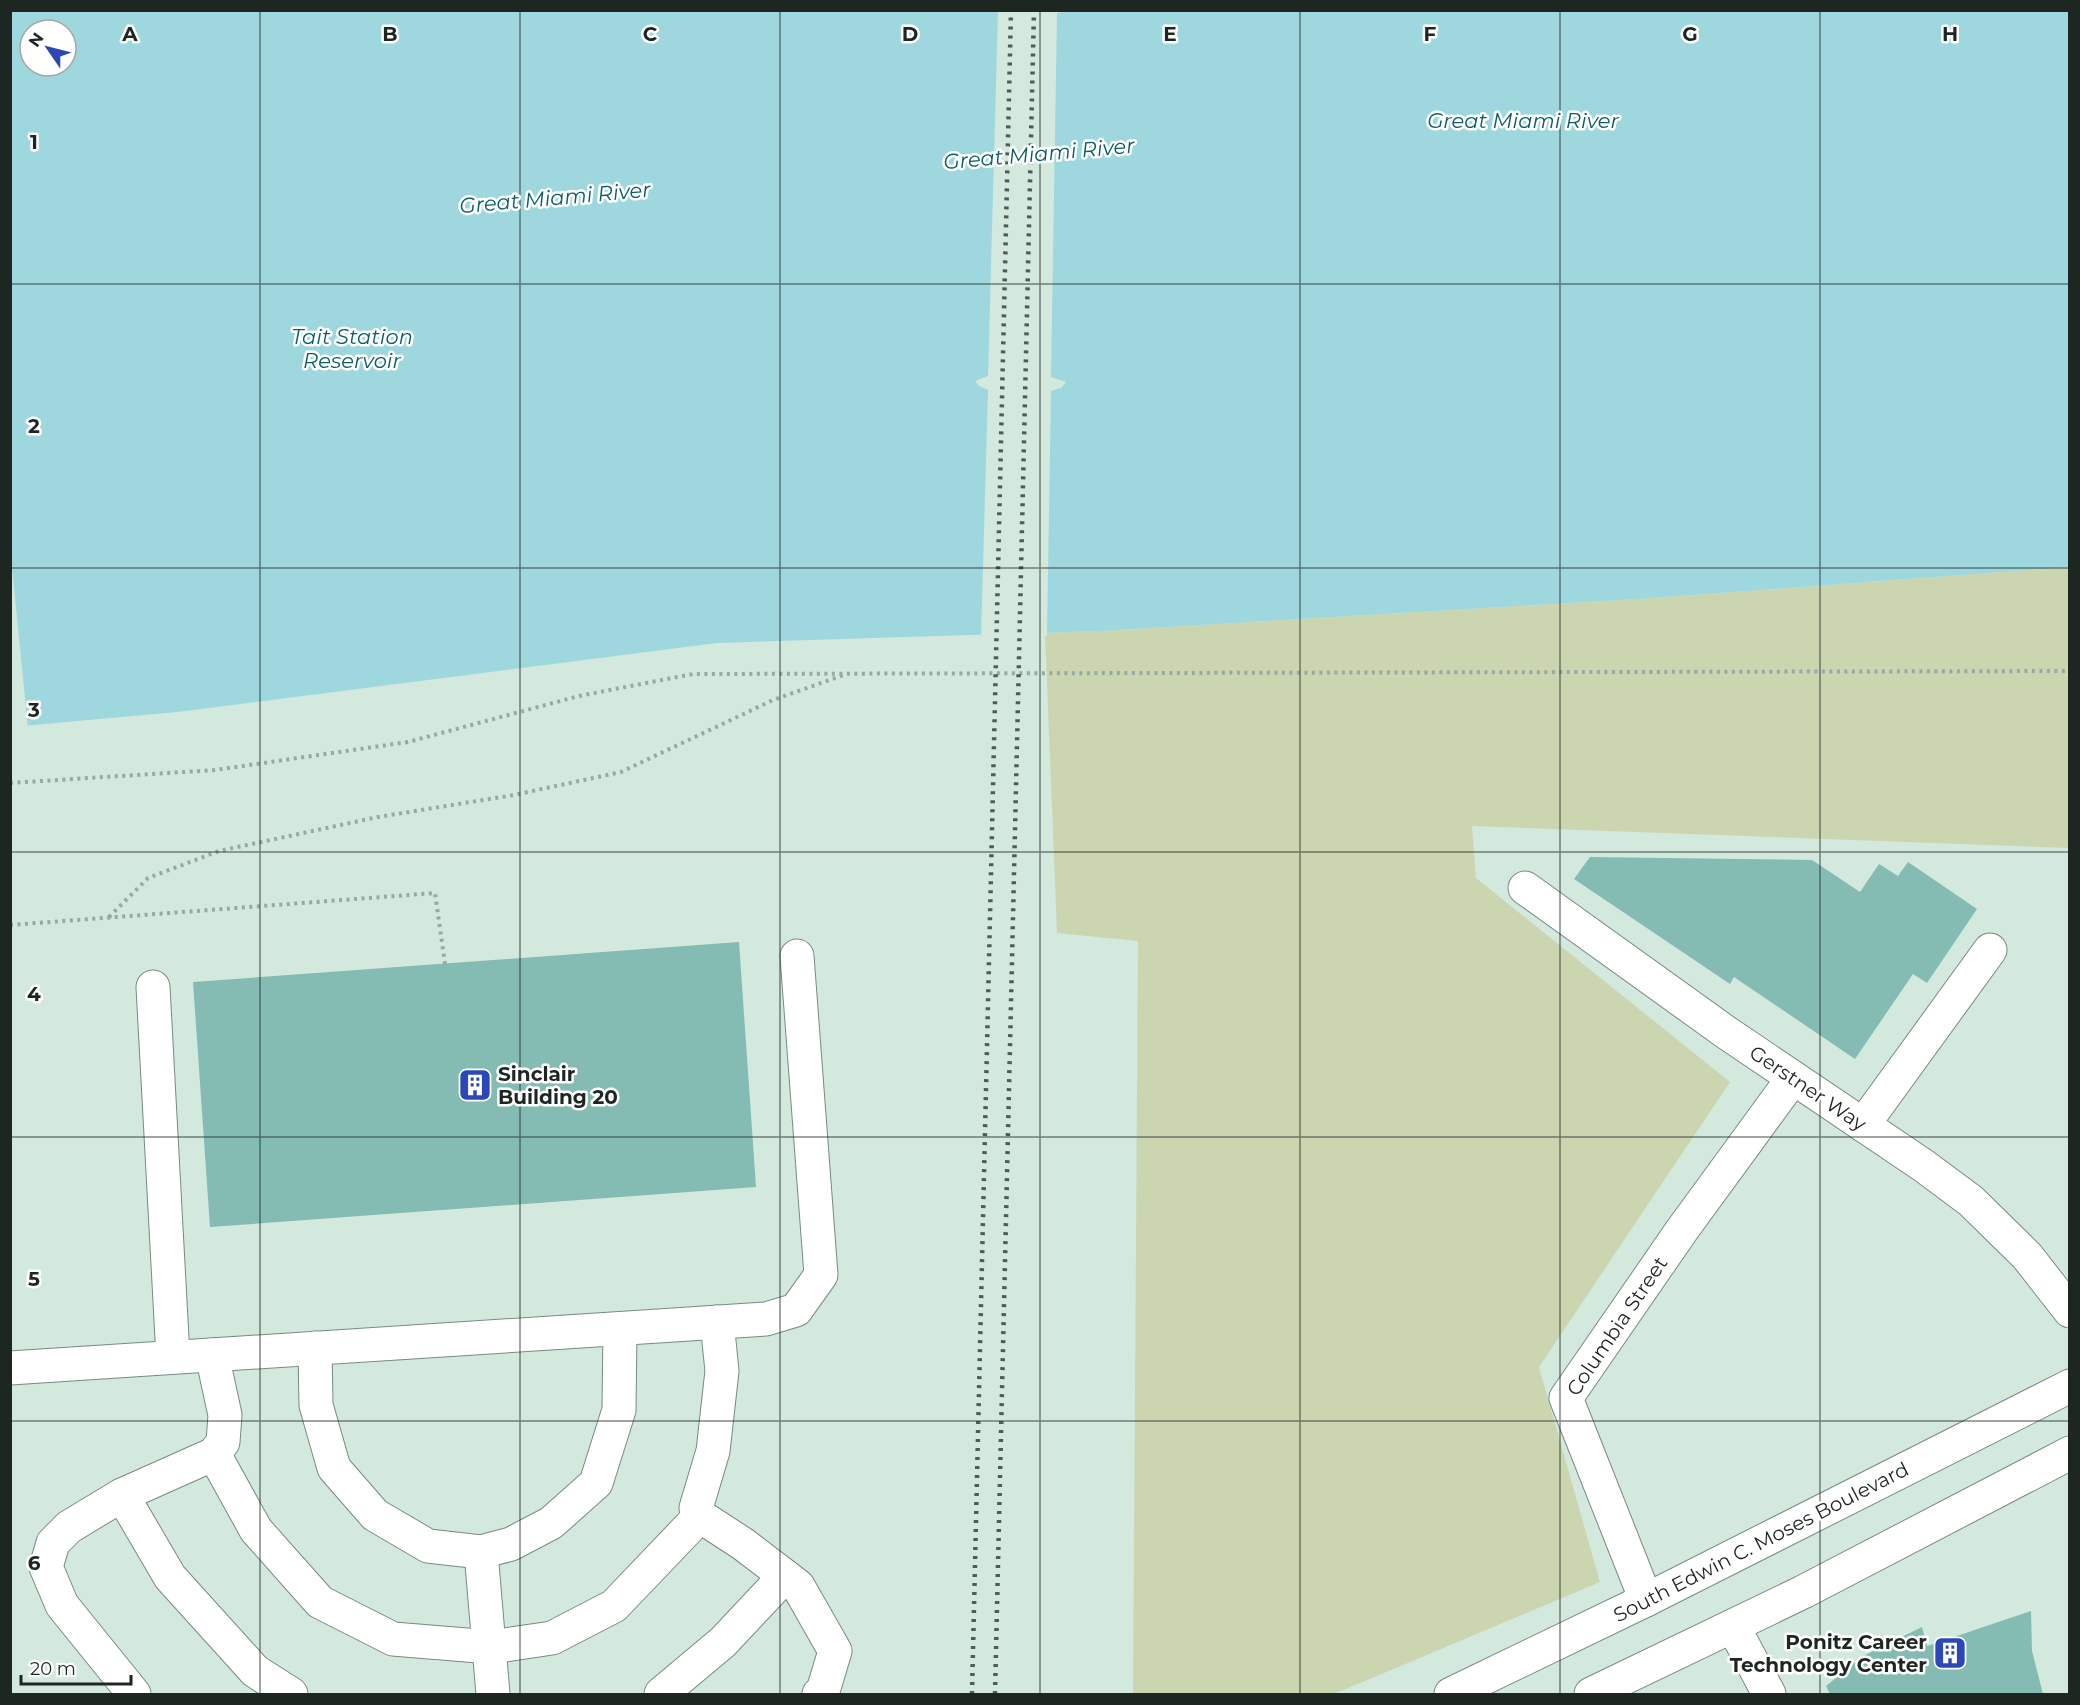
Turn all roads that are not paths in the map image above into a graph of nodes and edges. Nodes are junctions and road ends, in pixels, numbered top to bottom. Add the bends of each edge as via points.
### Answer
1 (1525, 888) dead end
2 (1990, 950) dead end
3 (797, 956) dead end
4 (153, 987) dead end
5 (1793, 1078) junction
6 (1863, 1125) junction
7 (2070, 1311) edge
8 (717, 1322) junction
9 (620, 1329) junction
10 (315, 1348) junction
11 (212, 1355) junction
12 (173, 1357) junction
13 (10, 1368) edge
14 (2070, 1386) edge
15 (214, 1454) junction
16 (2070, 1454) edge
17 (122, 1495) junction
18 (700, 1516) junction
19 (481, 1552) junction
20 (785, 1576) junction
21 (1646, 1600) junction
22 (1733, 1626) junction
23 (490, 1647) junction
24 (134, 1695) edge
25 (291, 1695) edge
26 (493, 1695) edge
27 (661, 1695) edge
28 (819, 1695) edge
29 (1451, 1695) edge
30 (1591, 1695) edge
31 (1769, 1695) edge

1 - 5 street, Gerstner Way
2 - 6 street
3 - 8 street via 821,1275 796,1310 766,1319
4 - 12 street
5 - 6 street, Gerstner Way
5 - 21 street, Columbia Street via 1566,1398
6 - 7 street, Gerstner Way via 1971,1201 2027,1256
8 - 9 street
8 - 18 street via 722,1371 713,1451 696,1508
9 - 10 street
9 - 19 street via 619,1410 596,1483 551,1523 511,1544
10 - 11 street
10 - 19 street via 315,1405 334,1468 375,1515 428,1546
11 - 12 street
11 - 15 street via 225,1414 223,1442
12 - 13 street
14 - 21 street, South Edwin C. Moses Boulevard
15 - 17 street
15 - 23 street via 256,1530 320,1602 393,1639
16 - 22 street
17 - 24 street via 69,1527 53,1543 46,1567 62,1605
17 - 25 street via 170,1577 255,1671
18 - 20 street
18 - 23 street via 614,1606 552,1638
19 - 23 street
20 - 27 street via 723,1642
20 - 28 street via 798,1586 835,1651
21 - 29 street, South Edwin C. Moses Boulevard
22 - 30 street
22 - 31 street
23 - 26 street

